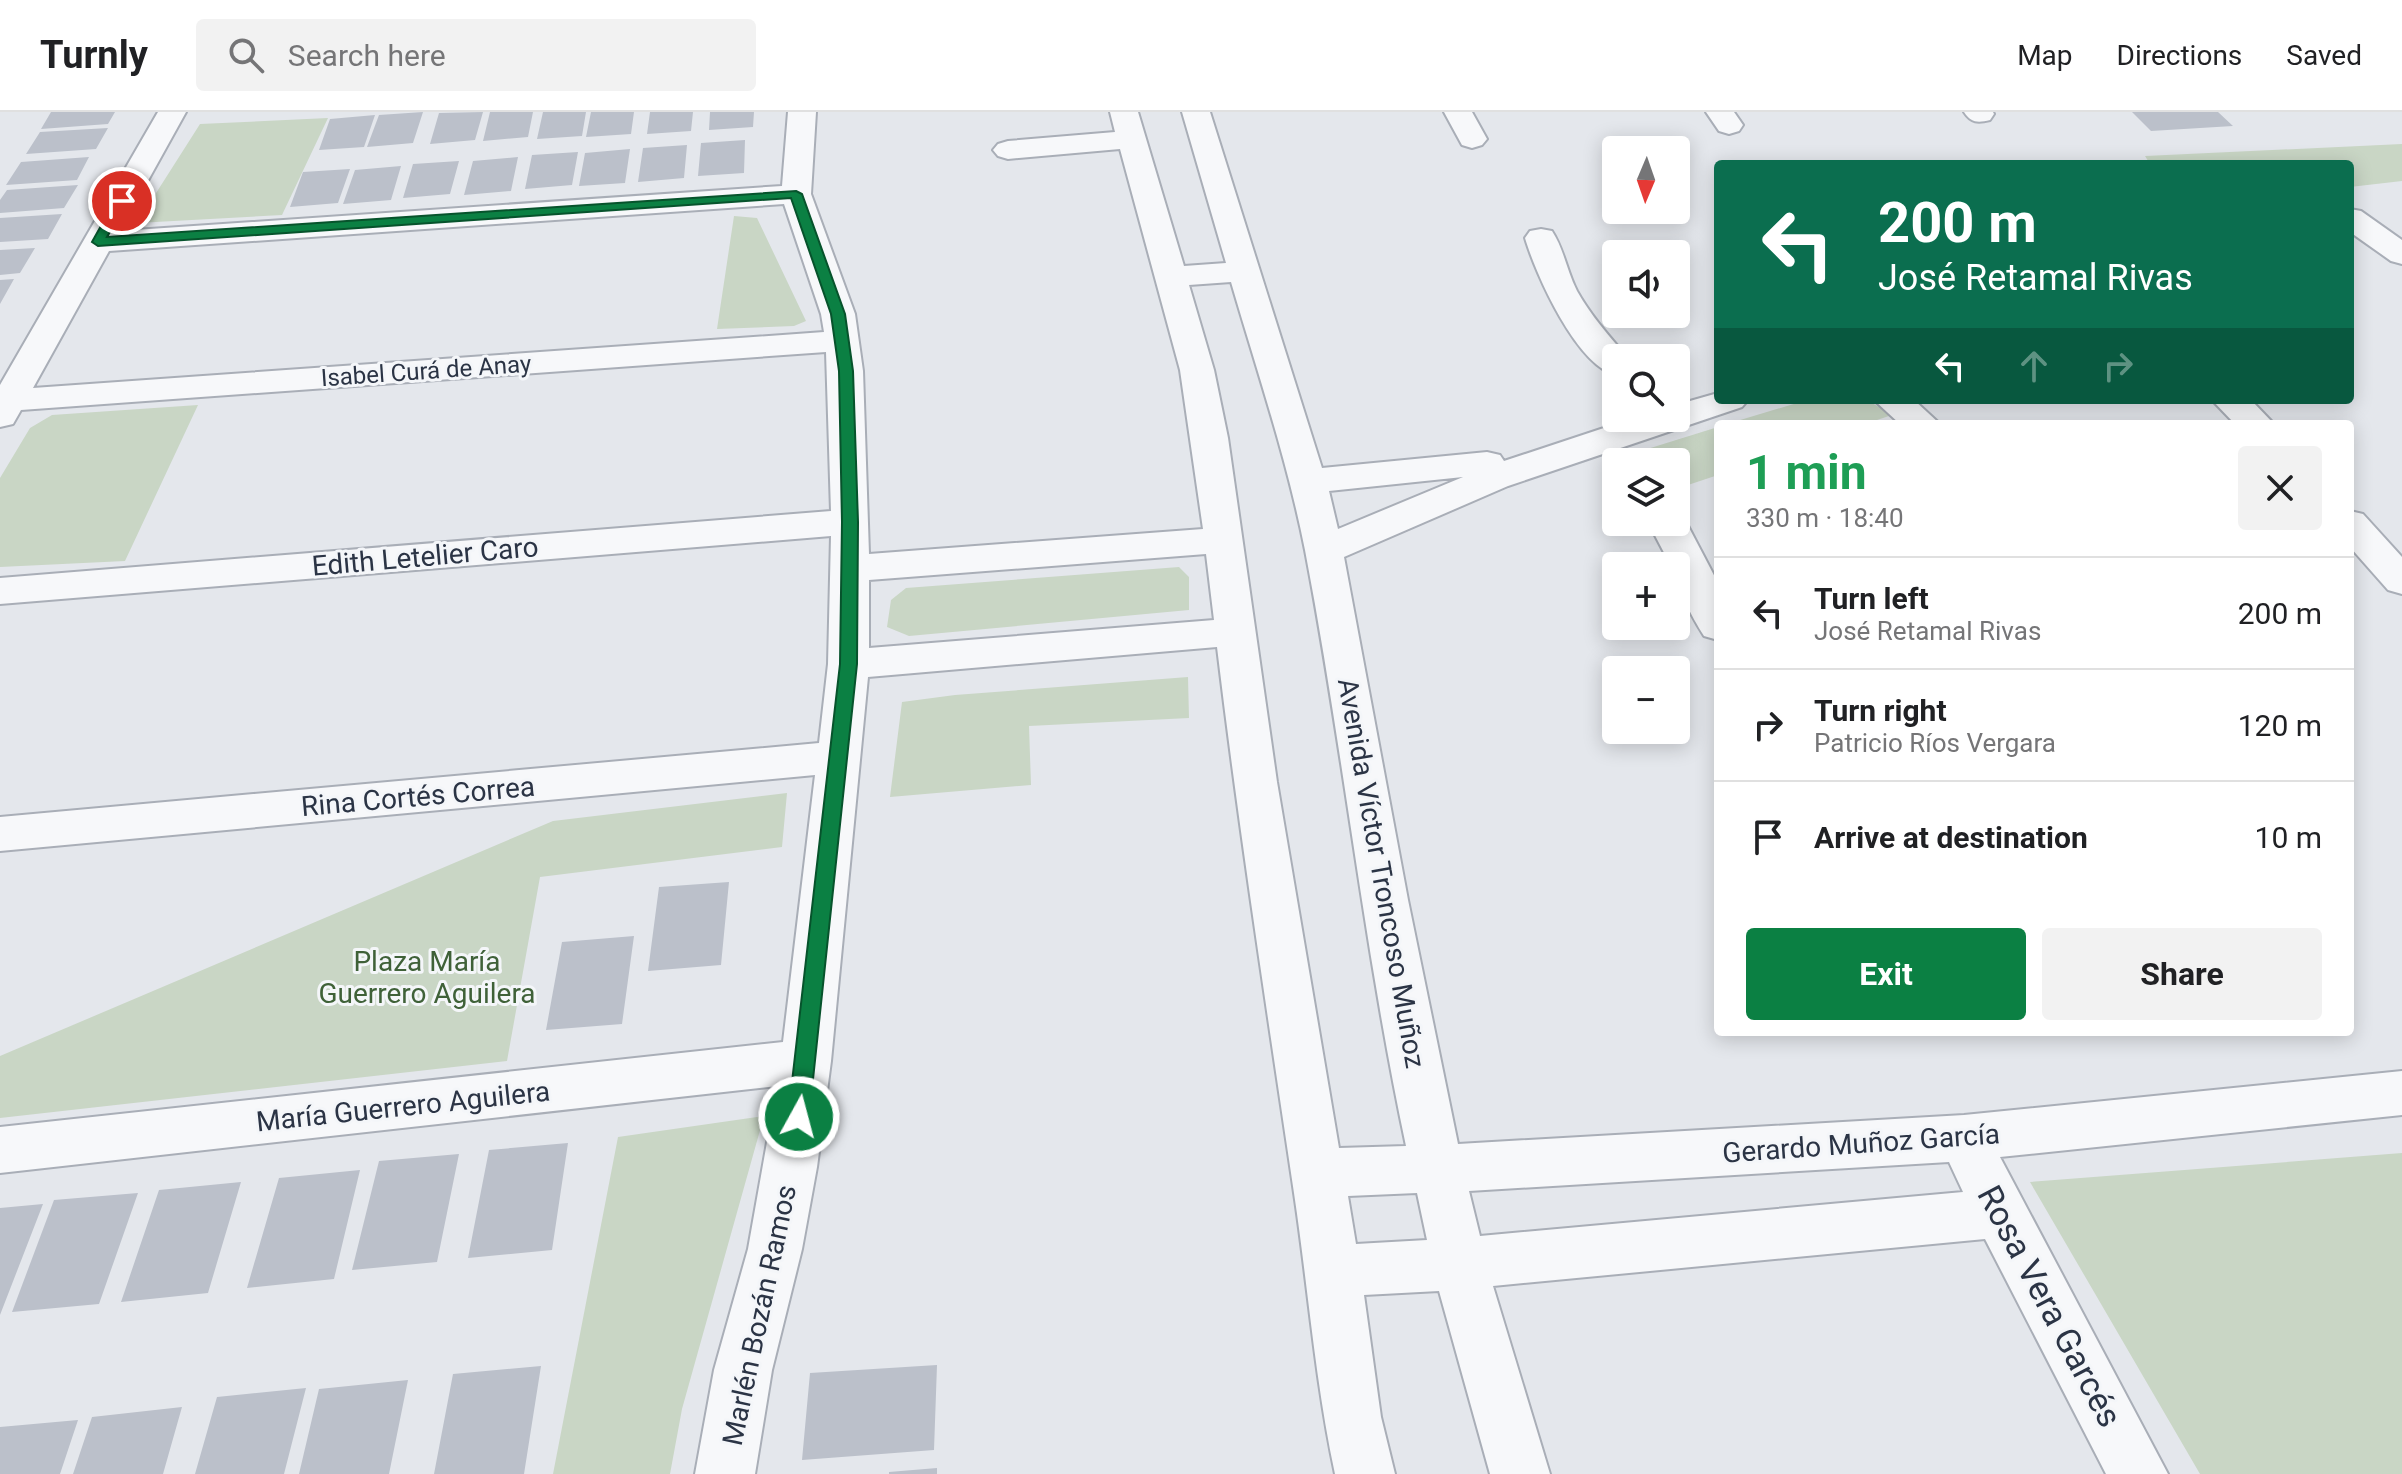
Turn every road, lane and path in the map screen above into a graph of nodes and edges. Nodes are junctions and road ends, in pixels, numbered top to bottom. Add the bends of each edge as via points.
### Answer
1 (172, 112) edge
2 (802, 112) edge
3 (1196, 112) edge
4 (1458, 112) edge
5 (1127, 126) edge
6 (1472, 139) dead end
7 (1008, 150) dead end
8 (796, 194) junction
9 (2354, 221) edge
10 (1541, 238) dead end
11 (98, 242) junction
12 (2402, 254) edge
13 (1244, 271) junction
14 (1172, 277) junction
15 (842, 341) junction
16 (1602, 348) edge
17 (1716, 404) edge
18 (1897, 404) edge
19 (2234, 404) edge
20 (5, 408) edge
21 (1690, 412) edge
22 (1917, 420) edge
23 (2252, 420) edge
24 (1643, 432) edge
25 (1613, 448) edge
26 (1602, 452) edge
27 (1556, 453) junction
28 (1308, 481) junction
29 (850, 522) junction
30 (2354, 527) edge
31 (1676, 536) edge
32 (1223, 540) junction
33 (1324, 551) junction
34 (850, 568) junction
35 (2402, 581) edge
36 (0, 591) edge
37 (1714, 617) edge
38 (1235, 632) junction
39 (849, 664) junction
40 (837, 757) junction
41 (0, 834) edge
42 (806, 1061) junction
43 (2399, 1098) edge
44 (1964, 1138) junction
45 (0, 1150) edge
46 (1435, 1168) junction
47 (1317, 1173) junction
48 (1999, 1213) junction
49 (1460, 1264) junction
50 (1333, 1271) junction
51 (725, 1474) edge
52 (1365, 1474) edge
53 (1520, 1474) edge
54 (2138, 1474) edge

1 - 11 street
2 - 8 street, Marlén Bozán Ramos
3 - 13 street, Avenida Víctor Troncoso Muñoz
4 - 6 street
5 - 7 street
5 - 14 street
8 - 11 street
8 - 15 street, Marlén Bozán Ramos via 831,288
9 - 12 street
10 - 16 street via 1565,303
11 - 20 street
13 - 14 street
13 - 28 street, Avenida Víctor Troncoso Muñoz
14 - 32 street via 1200,384
15 - 20 street, Isabel Curá de Anay
15 - 29 street, Marlén Bozán Ramos
17 - 21 street
18 - 22 street
19 - 23 street
24 - 25 street
26 - 27 street
27 - 28 street
27 - 33 street
28 - 33 street, Avenida Víctor Troncoso Muñoz
29 - 34 street, Marlén Bozán Ramos
29 - 36 street, Edith Letelier Caro
30 - 35 street
31 - 37 street
32 - 34 street
32 - 38 street
33 - 46 street, Avenida Víctor Troncoso Muñoz
34 - 39 street, Marlén Bozán Ramos
38 - 39 street
38 - 47 street
39 - 40 street, Marlén Bozán Ramos
40 - 41 street, Rina Cortés Correa
40 - 42 street, Marlén Bozán Ramos
42 - 45 street, María Guerrero Aguilera
42 - 51 street, Marlén Bozán Ramos via 775,1249 743,1370
43 - 44 street, Gerardo Muñoz García
44 - 46 street, Gerardo Muñoz García
44 - 48 street, Rosa Vera Garcés
46 - 47 street, Gerardo Muñoz García
46 - 49 street, Avenida Víctor Troncoso Muñoz
47 - 50 street
48 - 49 street
48 - 54 street, Rosa Vera Garcés
49 - 50 street
49 - 53 street, Avenida Víctor Troncoso Muñoz
50 - 52 street

